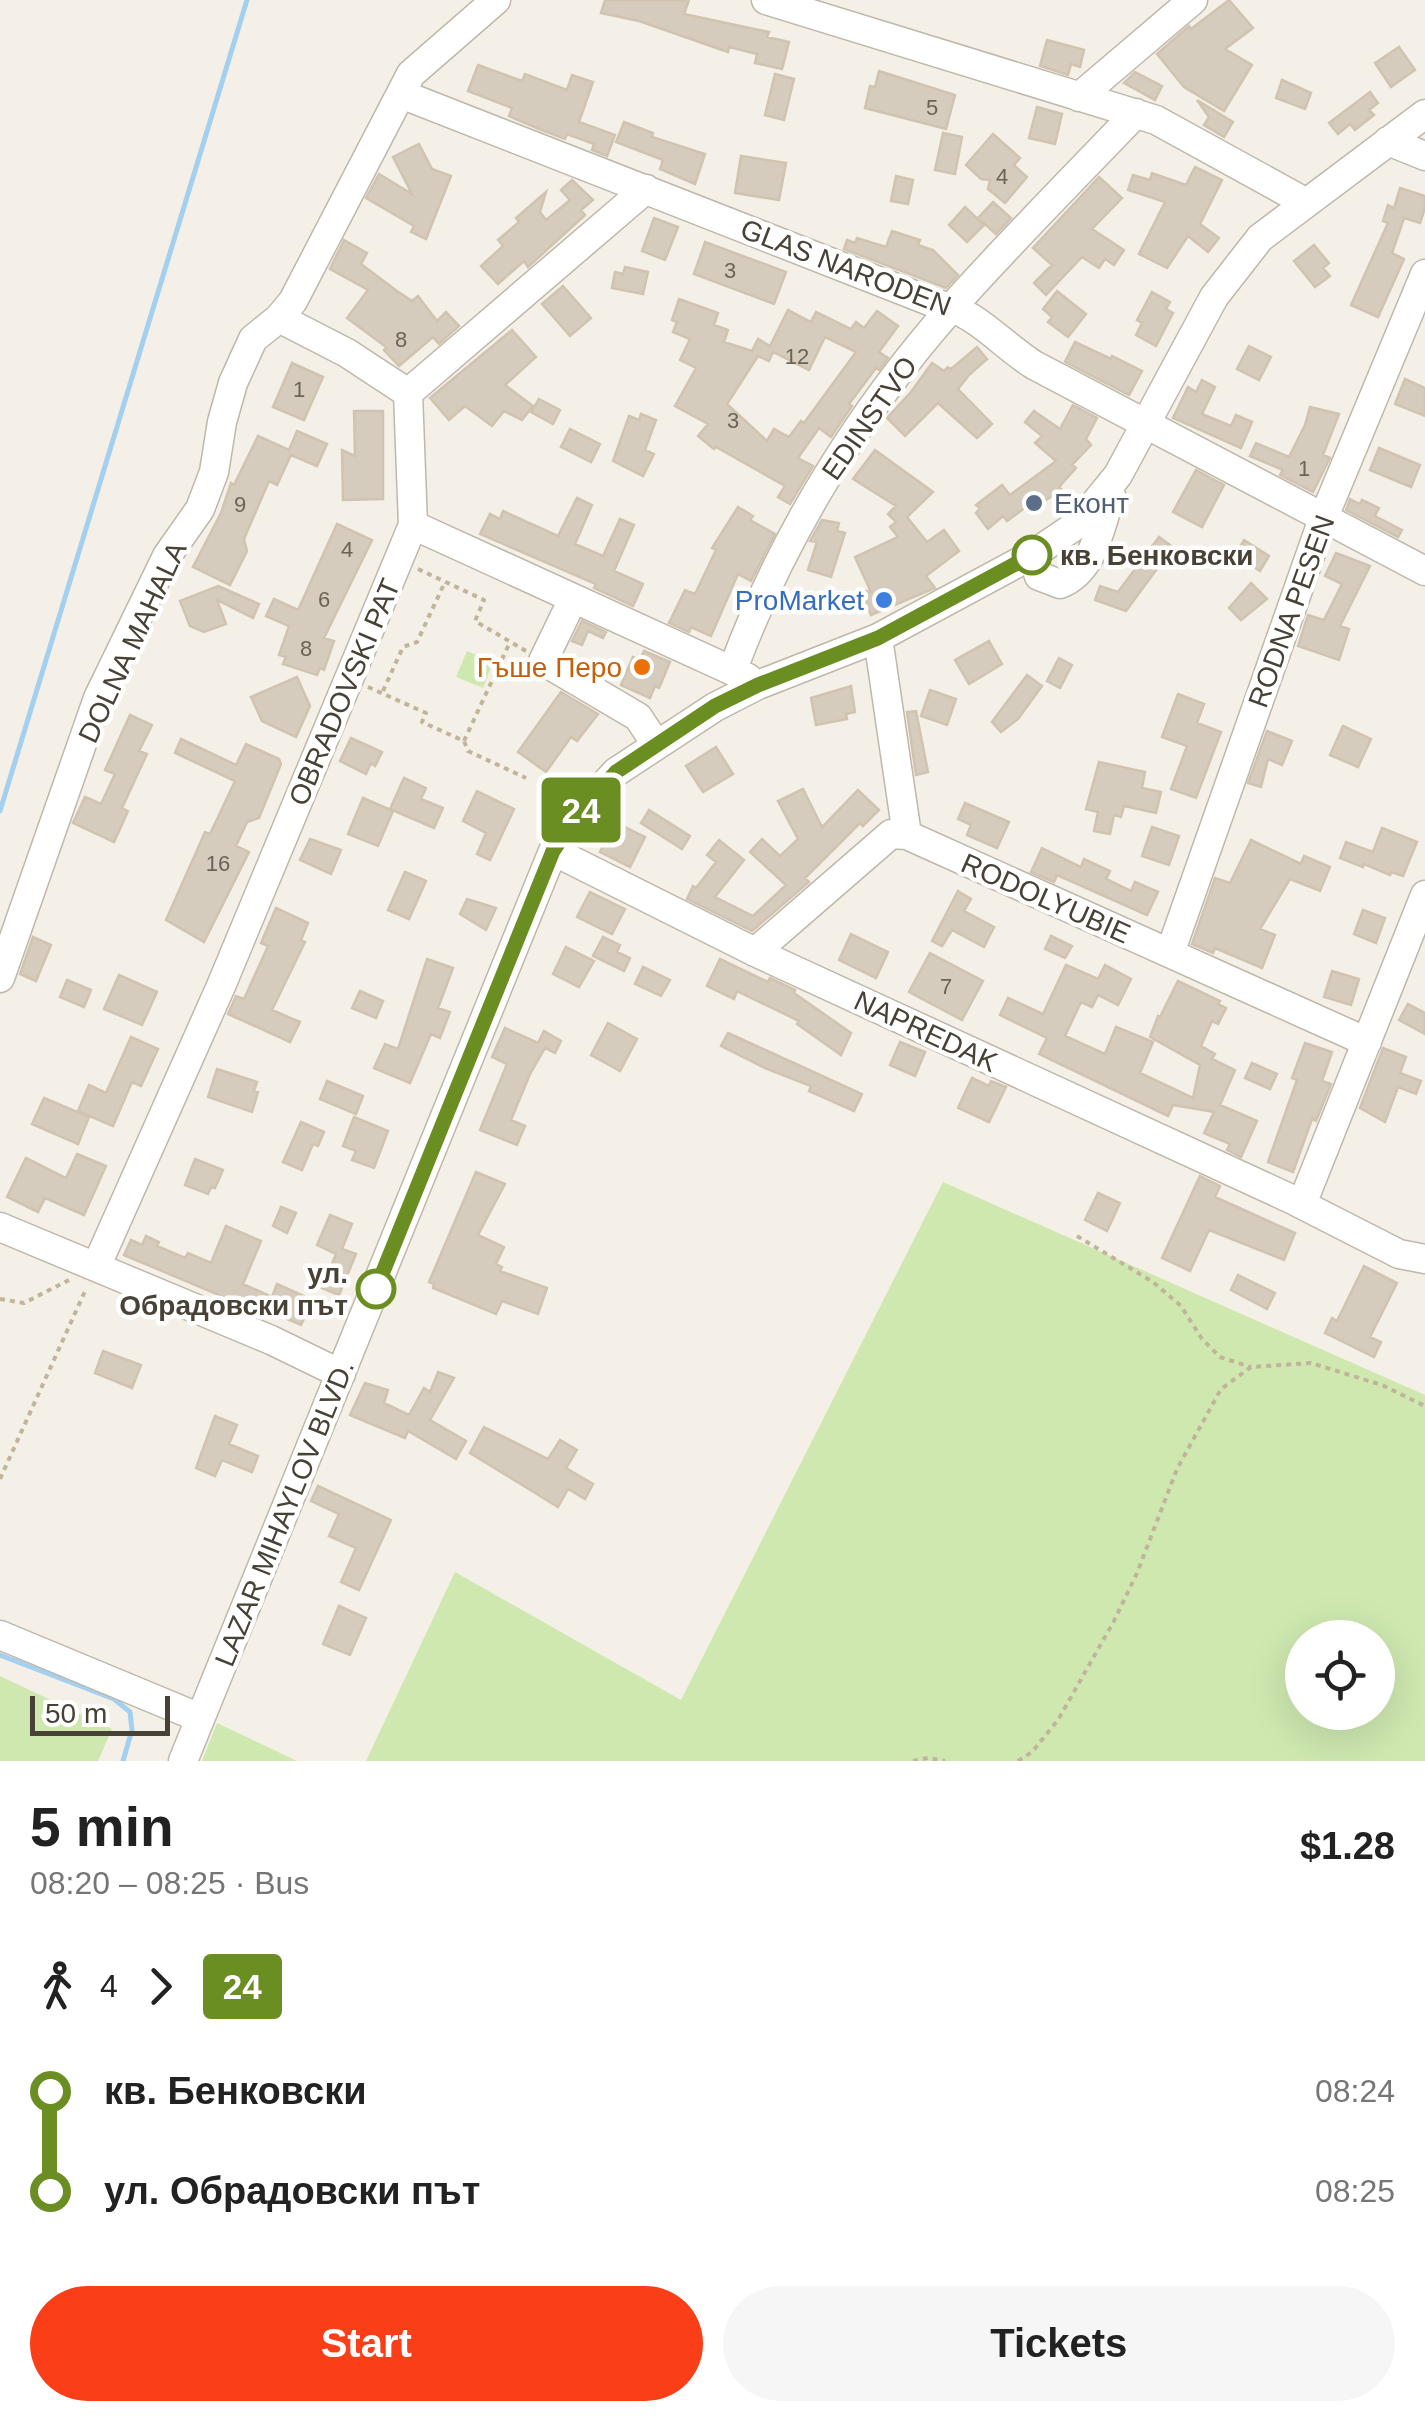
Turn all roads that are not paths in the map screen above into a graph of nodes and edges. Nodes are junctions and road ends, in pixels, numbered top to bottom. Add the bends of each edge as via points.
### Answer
1 (496, 0) edge
2 (766, 0) edge
3 (1189, 1) edge
4 (401, 94) junction
5 (1078, 97) junction
6 (1136, 112) junction
7 (1425, 114) edge
8 (1388, 141) junction
9 (1425, 156) edge
10 (646, 189) junction
11 (1305, 202) junction
12 (1425, 274) edge
13 (952, 306) junction
14 (278, 318) junction
15 (408, 393) junction
16 (1145, 424) junction
17 (1118, 475) junction
18 (1323, 519) junction
19 (413, 524) junction
20 (1032, 555) junction
21 (1425, 571) edge
22 (573, 599) junction
23 (878, 638) junction
24 (733, 670) junction
25 (758, 685) junction
26 (656, 744) junction
27 (907, 835) junction
28 (553, 851) junction
29 (1425, 894) edge
30 (754, 952) junction
31 (1170, 953) junction
32 (0, 978) edge
33 (1367, 1042) junction
34 (1299, 1203) junction
35 (0, 1227) edge
36 (1425, 1259) edge
37 (96, 1267) junction
38 (341, 1374) junction
39 (0, 1635) edge
40 (200, 1718) junction
41 (183, 1761) edge

1 - 4 street, DOLNA MAHALA via 411,74
2 - 5 street
3 - 5 street
4 - 10 street, GLAS NARODEN
4 - 14 street, DOLNA MAHALA
5 - 6 street
6 - 11 street
6 - 13 street, EDINSTVO
7 - 8 street, LAZAR MIHAYLOV BLVD.
8 - 9 street
8 - 11 street, LAZAR MIHAYLOV BLVD.
10 - 13 street, GLAS NARODEN
10 - 15 street
11 - 16 street, LAZAR MIHAYLOV BLVD. via 1260,238 1214,298
12 - 18 street, RODNA PESEN
13 - 16 street, GLAS NARODEN via 1006,348
13 - 24 street, EDINSTVO via 825,479 750,622
14 - 15 street
14 - 32 street, DOLNA MAHALA via 253,338 233,383 200,509 167,556 98,698
15 - 19 street, OBRADOVSKI PAT
16 - 17 street, LAZAR MIHAYLOV BLVD.
16 - 18 street, GLAS NARODEN
17 - 20 street, LAZAR MIHAYLOV BLVD. via 1078,524
17 - 20 street via 1091,555 1075,578 1060,584 1040,576
18 - 21 street, GLAS NARODEN
18 - 31 street, RODNA PESEN
19 - 22 street
19 - 37 street, OBRADOVSKI PAT
20 - 23 street, LAZAR MIHAYLOV BLVD.
22 - 24 street
22 - 26 street via 543,661 638,717
23 - 25 street, LAZAR MIHAYLOV BLVD.
23 - 27 street
24 - 25 street
25 - 26 street, LAZAR MIHAYLOV BLVD.
26 - 28 street, LAZAR MIHAYLOV BLVD. via 616,772
27 - 30 street via 891,834
27 - 31 street, RODOLYUBIE
28 - 30 street, NAPREDAK
28 - 38 street, LAZAR MIHAYLOV BLVD.
29 - 33 street
30 - 34 street, NAPREDAK
31 - 33 street, RODOLYUBIE
33 - 34 street
34 - 36 street, NAPREDAK via 1399,1254
35 - 37 street
37 - 38 street
38 - 40 street, LAZAR MIHAYLOV BLVD.
39 - 40 street
40 - 41 street, LAZAR MIHAYLOV BLVD.

